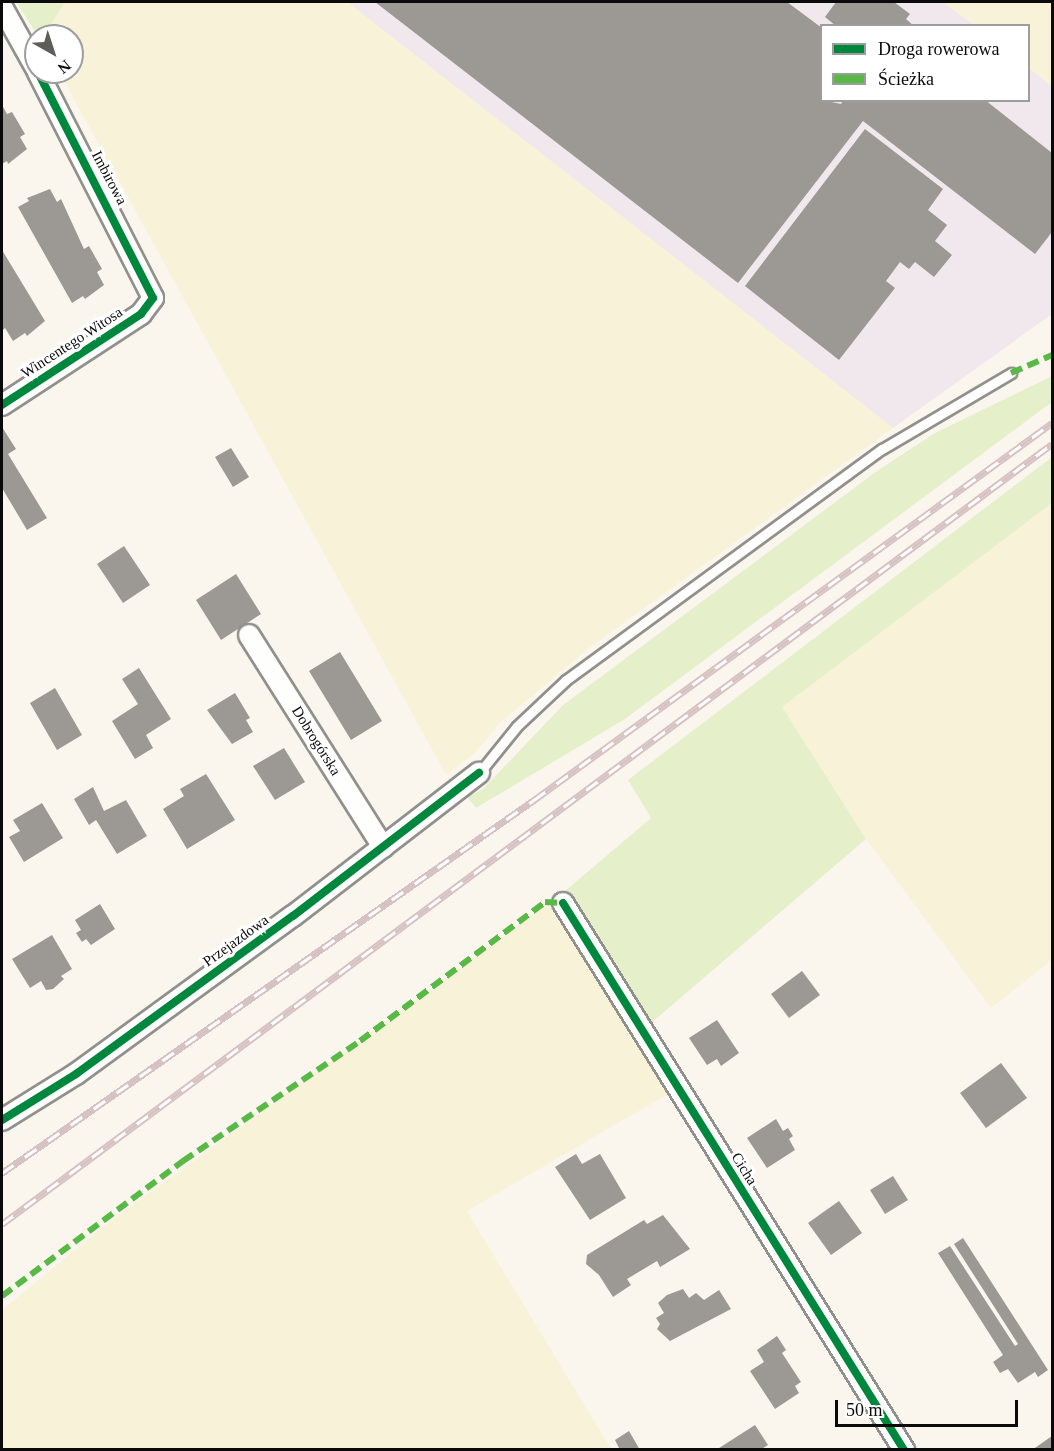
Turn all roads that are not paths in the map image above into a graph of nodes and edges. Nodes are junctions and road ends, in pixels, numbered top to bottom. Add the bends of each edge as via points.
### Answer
1 (2, 7) edge
2 (24, 46) edge
3 (44, 84) edge
4 (153, 298) joint
5 (1011, 373) dead end
6 (2, 403) edge
7 (249, 635) dead end
8 (479, 773) joint
9 (383, 847) junction
10 (563, 903) dead end
11 (2, 1120) edge
12 (904, 1449) edge

1 - 2 street
3 - 4 street, Imbirowa
4 - 6 street, Wincentego Witosa via 141,314
5 - 8 lane via 882,448 566,680 517,726
7 - 9 street, Dobrogórska
8 - 9 street, Przejazdowa
9 - 11 street, Przejazdowa via 76,1074
10 - 12 street, Cicha

